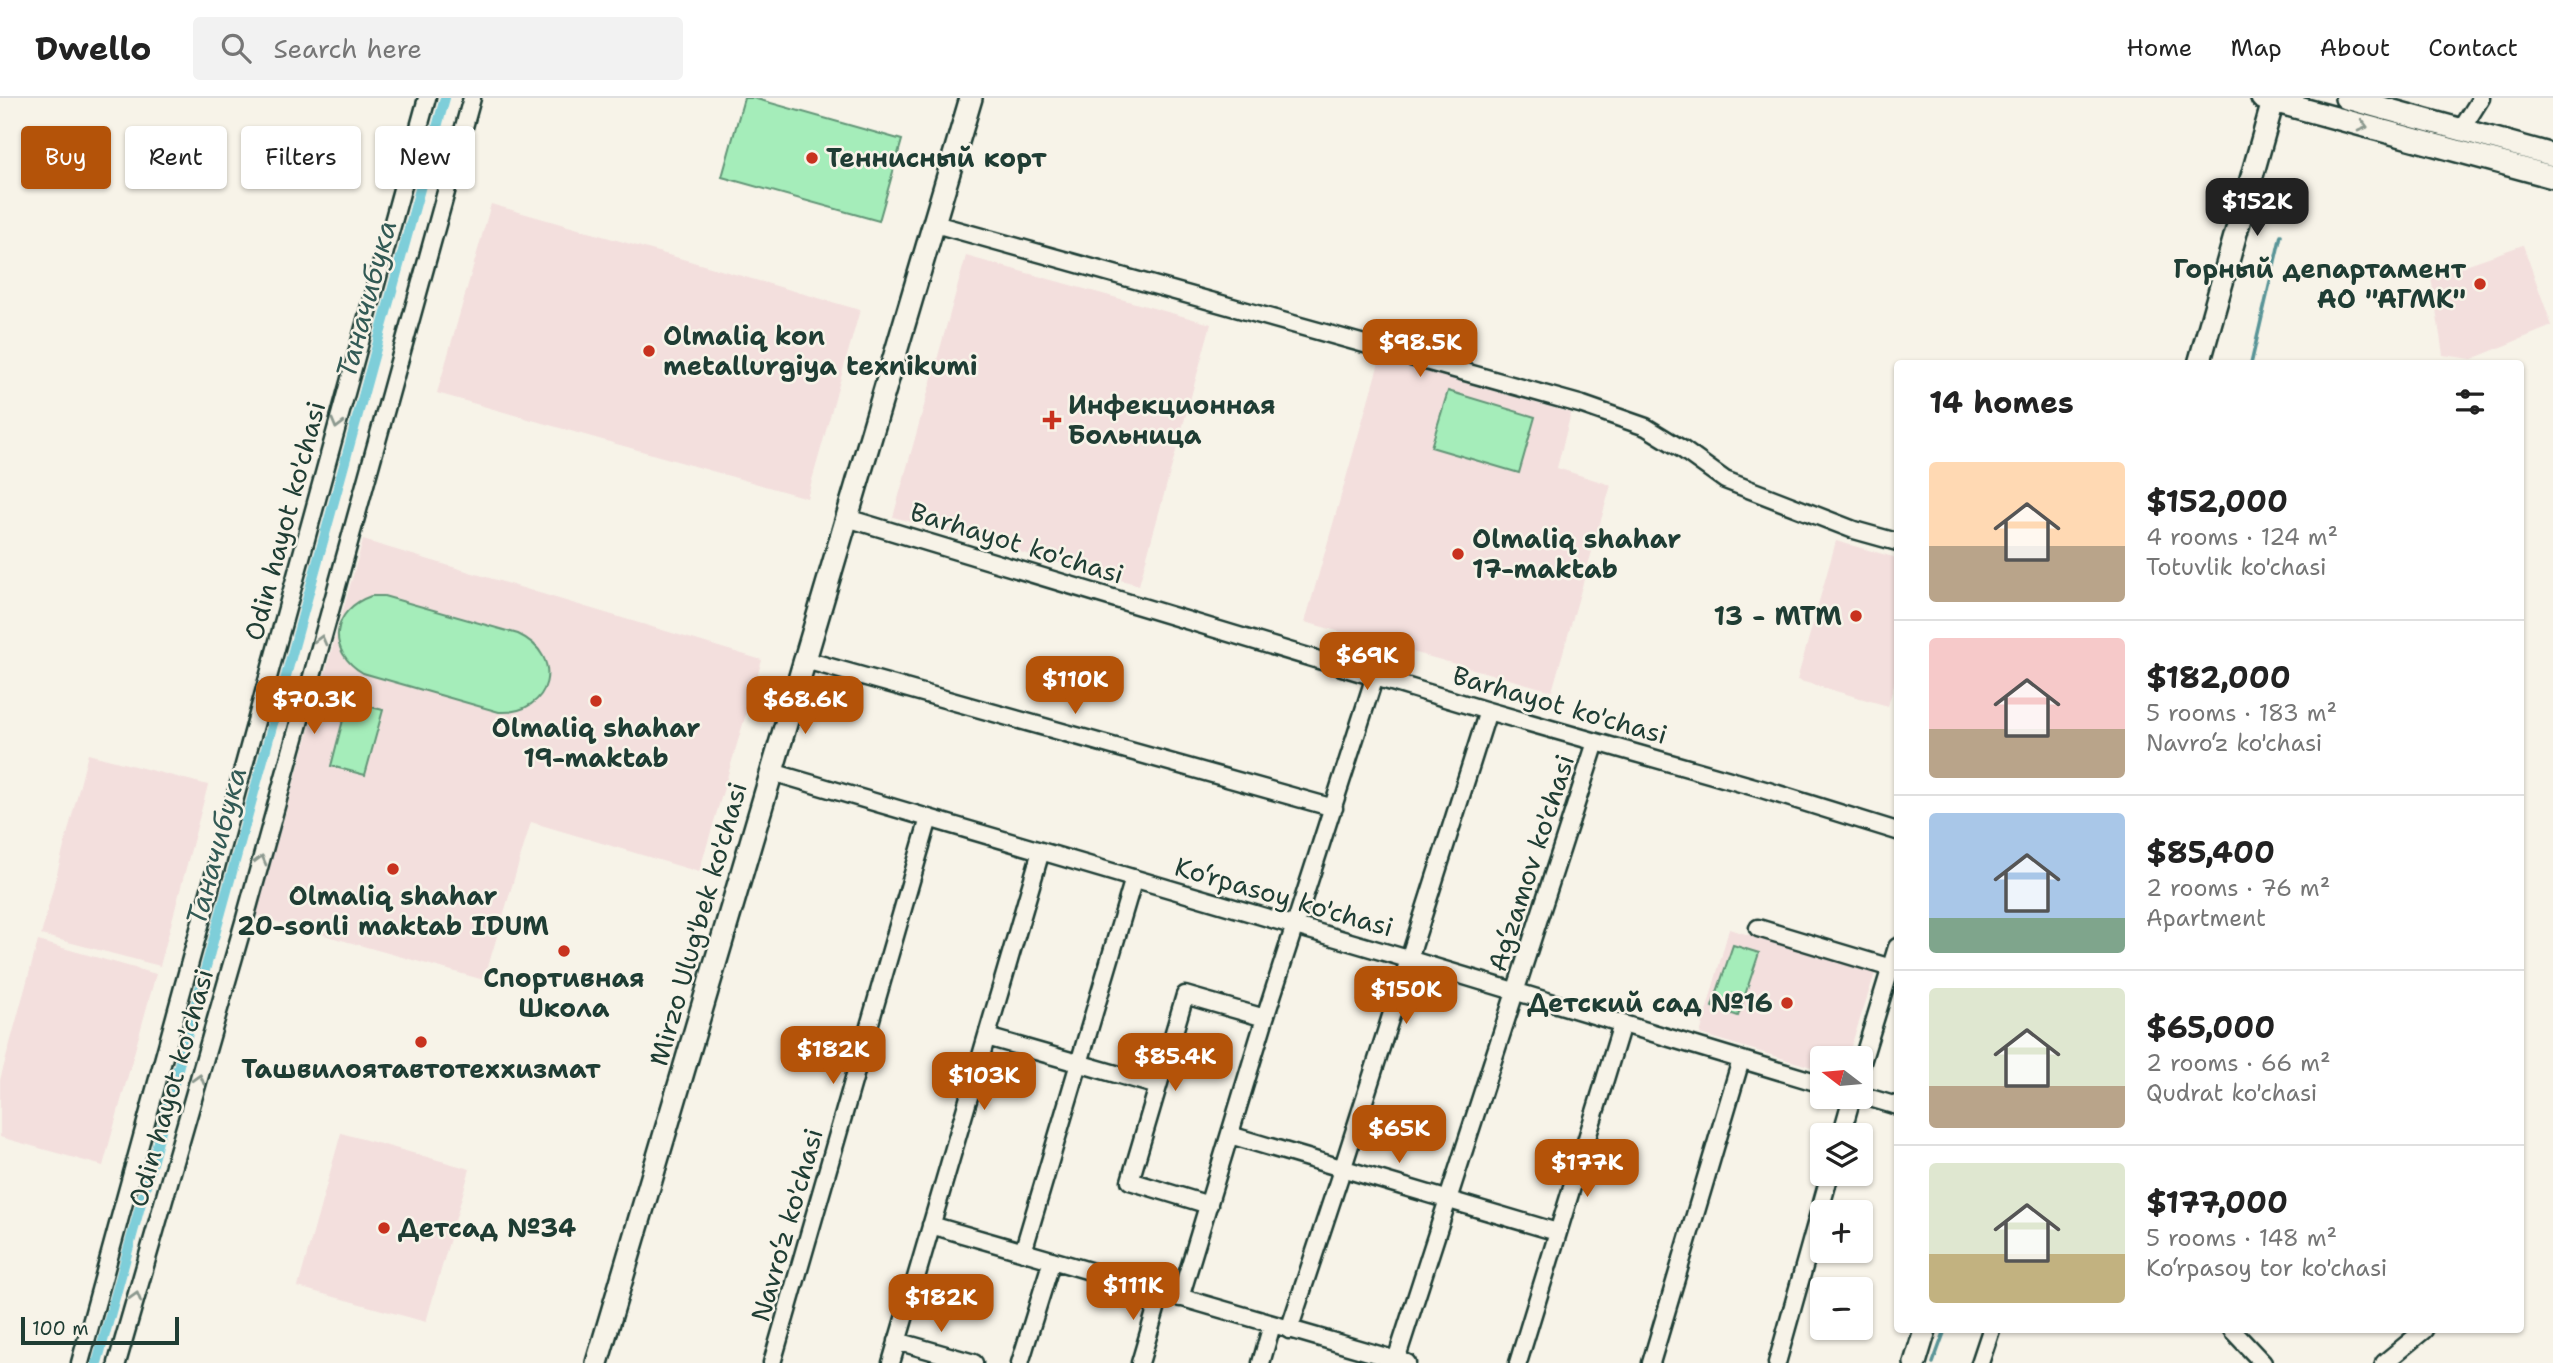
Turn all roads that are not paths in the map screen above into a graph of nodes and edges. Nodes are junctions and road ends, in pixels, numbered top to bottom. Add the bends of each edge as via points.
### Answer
1 (427, 98) edge
2 (472, 98) edge
3 (971, 98) edge
4 (2346, 98) edge
5 (2482, 98) edge
6 (2270, 99) edge
7 (2461, 130) junction
8 (2553, 155) edge
9 (2553, 177) edge
10 (935, 224) junction
11 (2200, 360) edge
12 (847, 518) junction
13 (1894, 541) edge
14 (805, 660) junction
15 (1375, 676) junction
16 (1488, 711) junction
17 (1596, 742) junction
18 (772, 772) junction
19 (1334, 808) junction
20 (929, 818) junction
21 (1894, 830) edge
22 (1041, 850) junction
23 (1134, 878) junction
24 (1295, 926) junction
25 (1758, 928) dead end
26 (1894, 958) edge
27 (1408, 959) junction
28 (1891, 968) junction
29 (1516, 992) junction
30 (1265, 1018) junction
31 (1622, 1024) junction
32 (986, 1037) junction
33 (1867, 1046) edge
34 (1741, 1059) junction
35 (1080, 1064) junction
36 (1810, 1080) edge
37 (1158, 1086) junction
38 (1873, 1099) edge
39 (1894, 1105) edge
40 (1230, 1135) junction
41 (1343, 1167) junction
42 (1827, 1186) edge
43 (1449, 1201) junction
44 (1209, 1205) junction
45 (931, 1225) junction
46 (1557, 1232) junction
47 (1023, 1252) junction
48 (1052, 1260) junction
49 (1161, 1292) junction
50 (1180, 1298) junction
51 (1272, 1325) junction
52 (1289, 1331) junction
53 (1924, 1333) edge
54 (1990, 1333) edge
55 (2239, 1333) edge
56 (2420, 1333) edge
57 (897, 1341) junction
58 (1402, 1361) edge
59 (80, 1363) edge
60 (117, 1363) edge
61 (597, 1363) edge
62 (772, 1363) edge
63 (891, 1363) edge
64 (974, 1363) edge
65 (1020, 1363) edge
66 (1140, 1363) edge
67 (1261, 1363) edge
68 (1518, 1363) edge
69 (1651, 1363) edge
70 (1777, 1363) edge
71 (1915, 1363) edge
72 (1980, 1363) edge
73 (2263, 1363) edge
74 (2384, 1363) edge

1 -> 59 street, Odin hayot ko'chasi
60 -> 2 street, Odin hayot ko'chasi
3 - 10 main road, Mirzo Ulug'bek ko'chasi
4 - 7 main road
5 - 7 street
6 -> 9 main road
6 - 11 main road
7 - 8 main road
10 - 12 main road, Mirzo Ulug'bek ko'chasi
10 - 13 street via 1583,405 1646,427 1725,480
12 - 14 main road, Mirzo Ulug'bek ko'chasi
12 - 15 street, Barhayot ko'chasi
14 - 18 main road, Mirzo Ulug'bek ko'chasi
14 - 19 street
15 - 16 street, Barhayot ko'chasi
15 - 19 street
16 - 17 street, Barhayot ko'chasi
16 - 27 street
17 - 21 street, Barhayot ko'chasi
17 - 29 street, Ag‘zamov ko'chasi
18 - 20 street, Ko‘rpasoy ko'chasi
18 - 61 main road, Mirzo Ulug'bek ko'chasi
19 - 24 street
20 - 22 street, Ko‘rpasoy ko'chasi
20 - 62 street, Navro‘z ko'chasi
22 - 23 street, Ko‘rpasoy ko'chasi
22 - 32 street
23 - 24 street, Ko‘rpasoy ko'chasi
23 - 35 street
24 - 27 street, Ko‘rpasoy ko'chasi
24 - 30 street
25 - 28 street
26 - 28 street
27 - 29 street, Ko‘rpasoy ko'chasi
27 - 41 street
28 - 33 street
29 - 31 street, Ko‘rpasoy ko'chasi
29 - 43 street, Ag‘zamov ko'chasi
30 - 37 street via 1185,995
30 - 40 street
31 - 34 street, Ko‘rpasoy ko'chasi
31 - 46 street
32 - 35 street
32 - 45 street
34 - 36 street, Ko‘rpasoy ko'chasi
34 - 69 street
35 - 37 street
35 - 47 street
37 - 44 street via 1130,1181
38 - 39 street
40 - 41 street
40 - 44 street
41 - 43 street
41 - 52 street
42 - 70 street
43 - 46 street
43 - 58 street, Ag‘zamov ko'chasi
44 - 50 street
45 - 47 street
45 - 57 street
46 - 68 street
47 - 48 street
48 - 49 street
48 - 65 street
49 - 50 street
49 - 66 street
50 - 51 street
51 - 52 street
51 - 67 street
52 - 58 street
53 - 71 main road
54 - 72 street
55 - 73 street
56 - 74 street
57 - 63 street
57 - 64 street

